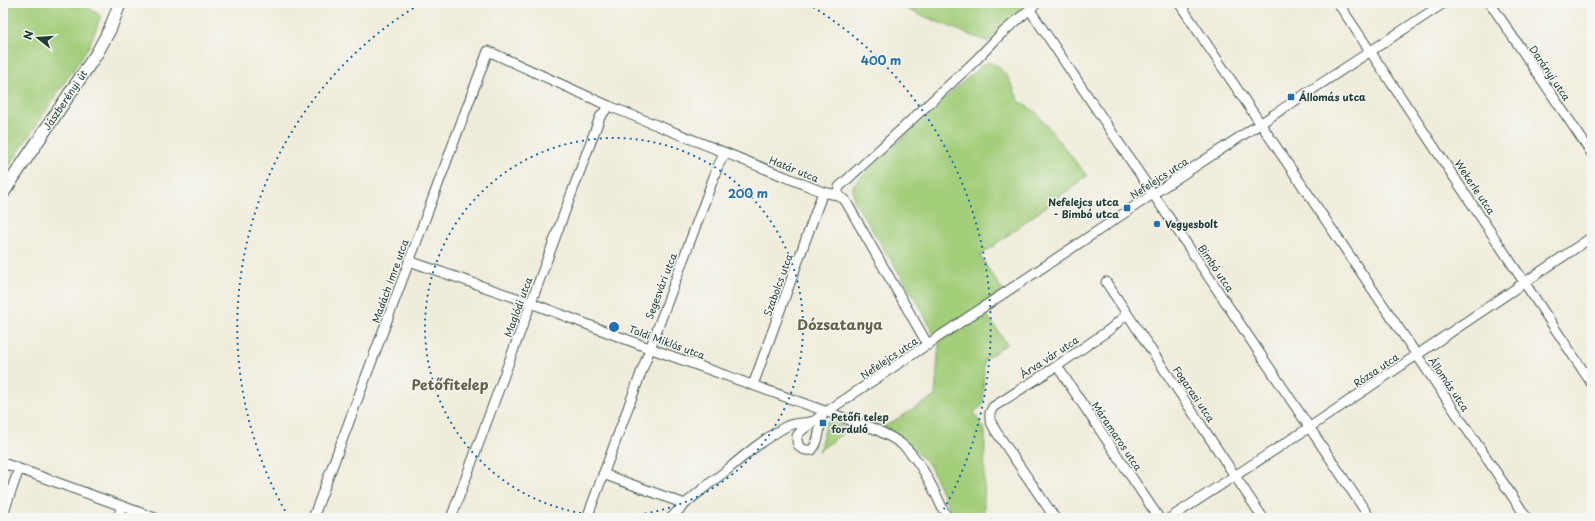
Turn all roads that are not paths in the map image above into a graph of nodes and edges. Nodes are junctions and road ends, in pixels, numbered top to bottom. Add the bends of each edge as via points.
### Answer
1 (120, 3) edge
2 (1037, 3) edge
3 (1179, 3) edge
4 (1338, 3) edge
5 (1444, 3) edge
6 (1490, 3) edge
7 (1030, 10) junction
8 (1371, 51) junction
9 (488, 52) joint
10 (609, 106) junction
11 (1261, 123) junction
12 (725, 153) junction
13 (1592, 154) edge
14 (3, 192) edge
15 (823, 192) junction
16 (1153, 194) junction
17 (837, 195) junction
18 (1592, 238) edge
19 (408, 261) junction
20 (1106, 282) dead end
21 (1524, 282) junction
22 (531, 303) junction
23 (1127, 314) junction
24 (928, 345) junction
25 (649, 348) junction
26 (1417, 355) junction
27 (1057, 366) junction
28 (1592, 384) edge
29 (753, 385) junction
30 (822, 416) junction
31 (1310, 427) junction
32 (3, 463) edge
33 (19, 469) junction
34 (603, 474) junction
35 (1235, 476) junction
36 (685, 504) junction
37 (122, 506) junction
38 (3, 514) edge
39 (118, 518) edge
40 (154, 518) edge
41 (313, 518) edge
42 (451, 518) edge
43 (587, 518) edge
44 (671, 518) edge
45 (947, 518) edge
46 (1055, 518) edge
47 (1159, 518) edge
48 (1170, 518) edge
49 (1263, 518) edge
50 (1370, 518) edge
51 (1527, 518) edge

1 - 14 main road, Jászberényi út via 97,53
2 - 7 street
3 - 11 street, Állomás utca
4 - 8 street, Wekerle utca
5 - 8 street, Nefelejcs utca
6 - 13 street, Darányi utca
7 - 16 street, Bimbó utca
7 - 17 street via 882,146 840,187
8 - 11 street, Nefelejcs utca
8 - 21 street, Wekerle utca
9 - 10 street, Határ utca
9 - 19 street, Madách Imre utca
10 - 12 street, Határ utca
10 - 22 street, Maglódi utca via 600,117
11 - 16 street, Nefelejcs utca
11 - 26 street, Állomás utca
12 - 15 street, Határ utca
12 - 25 street, Segesvári utca
15 - 17 street, Határ utca
15 - 29 street, Szabolcs utca
16 - 24 street, Nefelejcs utca
16 - 31 street, Bimbó utca
17 - 24 street via 845,200
18 - 21 street, Rózsa utca
19 - 22 street, Toldi Miklós utca
19 - 41 street, Madách Imre utca
20 - 23 street, Fogarasi utca
21 - 26 street, Rózsa utca
21 - 28 street, Wekerle utca
22 - 25 street, Toldi Miklós utca
22 - 42 street, Maglódi utca
23 - 27 street, Árva vár utca via 1109,330
23 - 35 street, Fogarasi utca
24 - 30 street, Nefelejcs utca
25 - 29 street, Toldi Miklós utca
25 - 34 street, Segesvári utca
26 - 31 street, Rózsa utca
26 - 51 street, Állomás utca
27 - 46 street, Árva vár utca via 993,407 990,413 995,430
27 - 47 street, Máramaros utca
29 - 30 street, Toldi Miklós utca
30 - 36 street via 812,422 795,423 764,440
30 - 45 street, Toldi Miklós utca via 875,429 900,443 921,468
31 - 35 street, Rózsa utca
31 - 50 street, Bimbó utca
32 - 33 street
33 - 37 street
33 - 38 street
34 - 36 street
34 - 43 street, Segesvári utca
35 - 48 street, Rózsa utca
35 - 49 street, Fogarasi utca
36 - 44 street
37 - 39 street
37 - 40 street

